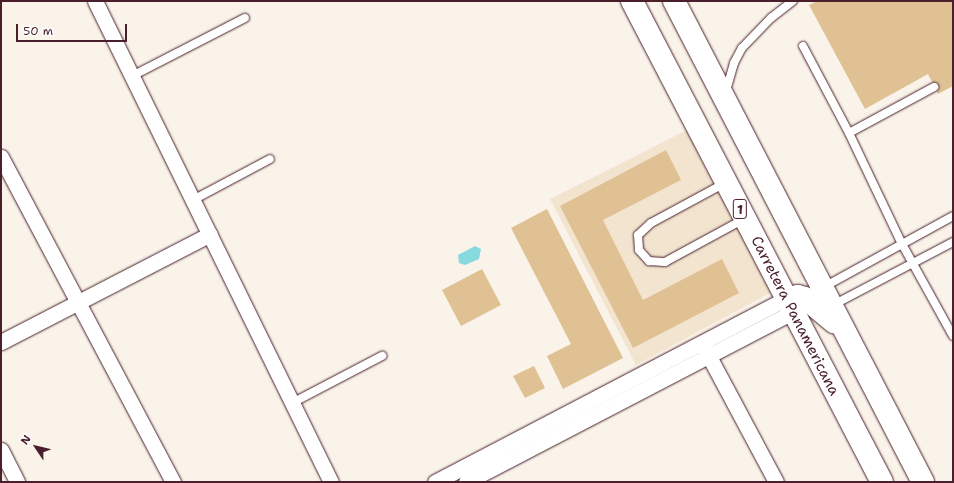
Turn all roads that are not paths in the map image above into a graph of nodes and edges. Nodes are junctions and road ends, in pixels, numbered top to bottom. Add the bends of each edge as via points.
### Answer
1 (95, 1) edge
2 (632, 1) edge
3 (674, 1) edge
4 (793, 1) edge
5 (245, 18) dead end
6 (803, 46) dead end
7 (132, 76) junction
8 (934, 87) dead end
9 (724, 97) junction
10 (849, 133) junction
11 (1, 157) edge
12 (270, 160) dead end
13 (726, 182) junction
14 (193, 200) junction
15 (953, 216) edge
16 (745, 218) junction
17 (210, 234) junction
18 (953, 242) edge
19 (902, 244) junction
20 (913, 263) junction
21 (79, 301) junction
22 (807, 301) junction
23 (953, 336) edge
24 (1, 342) edge
25 (705, 349) junction
26 (382, 356) dead end
27 (292, 402) junction
28 (1, 450) edge
29 (480, 472) edge
30 (17, 482) edge
31 (173, 482) edge
32 (331, 482) edge
33 (435, 482) edge
34 (466, 482) edge
35 (776, 482) edge
36 (882, 482) edge
37 (924, 482) edge

1 - 7 street
2 - 13 highway, Carretera Panamericana / 1
3 - 9 highway
4 - 9 lane via 771,18 742,48 734,63
5 - 7 lane
6 - 10 lane
7 - 14 street
8 - 10 lane
9 - 22 highway via 806,258
10 - 19 lane
11 - 21 street
12 - 14 lane
13 - 16 highway, Carretera Panamericana / 1
13 - 16 lane via 651,223 638,235 639,250 649,262 665,262
14 - 17 street
15 - 19 lane
16 - 22 highway, Carretera Panamericana / 1
17 - 21 street
17 - 27 street
18 - 20 lane
19 - 20 lane
19 - 22 lane
20 - 22 lane
20 - 23 lane
21 - 24 street
21 - 31 street
22 - 25 street
22 - 36 highway, Carretera Panamericana / 1
22 - 37 highway via 842,329
25 - 29 street
25 - 35 street
26 - 27 lane
27 - 32 street
28 - 30 street
29 - 33 street
29 - 34 street

